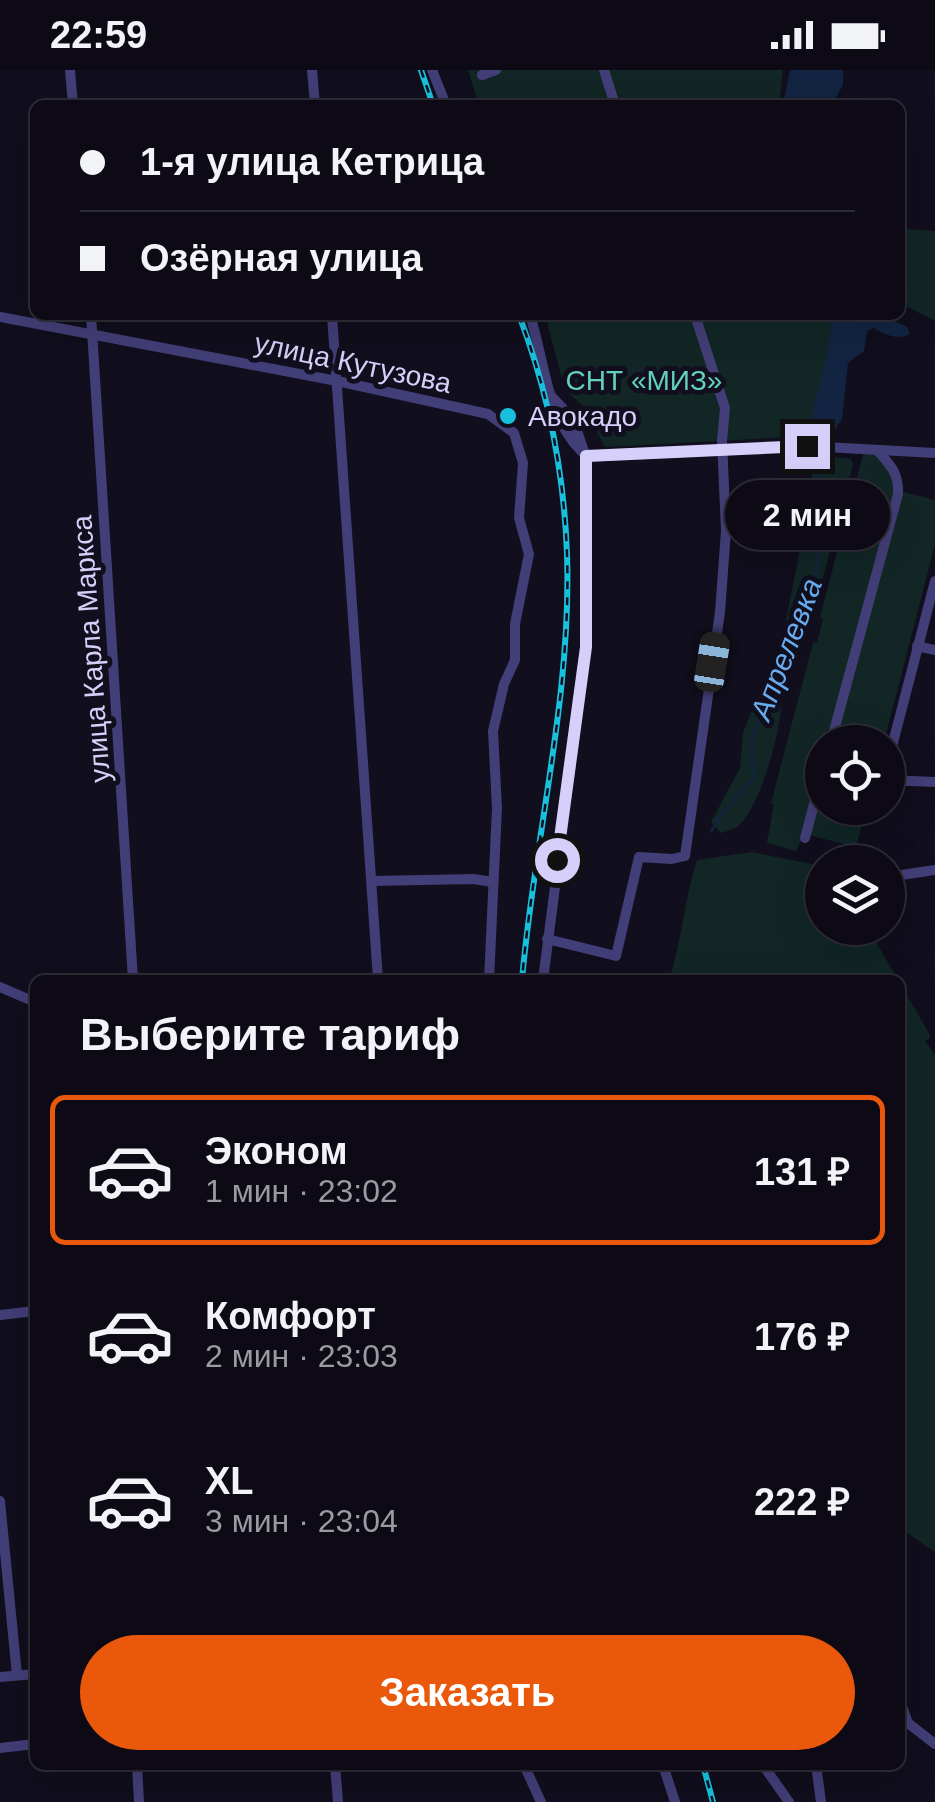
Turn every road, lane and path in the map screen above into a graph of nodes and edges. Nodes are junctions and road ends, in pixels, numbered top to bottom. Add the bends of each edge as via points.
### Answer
1 (70, 70) edge
2 (312, 70) edge
3 (432, 70) edge
4 (496, 70) edge
5 (604, 70) edge
6 (482, 76) dead end
7 (73, 100) edge
8 (315, 100) edge
9 (444, 100) edge
10 (613, 100) edge
11 (0, 317) edge
12 (92, 320) edge
13 (332, 320) edge
14 (531, 320) edge
15 (697, 320) edge
16 (93, 334) junction
17 (337, 381) junction
18 (723, 448) junction
19 (878, 452) junction
20 (935, 453) edge
21 (586, 456) junction
22 (935, 581) edge
23 (917, 646) junction
24 (935, 650) edge
25 (836, 725) edge
26 (897, 725) edge
27 (905, 781) edge
28 (935, 782) edge
29 (808, 825) edge
30 (804, 838) dead end
31 (935, 870) edge
32 (905, 874) edge
33 (372, 880) junction
34 (492, 882) junction
35 (547, 940) junction
36 (133, 975) edge
37 (378, 975) edge
38 (489, 975) edge
39 (544, 975) edge
40 (0, 987) edge
41 (30, 1000) edge
42 (30, 1311) edge
43 (0, 1314) edge
44 (0, 1501) edge
45 (2, 1552) edge
46 (30, 1674) edge
47 (17, 1675) junction
48 (0, 1677) edge
49 (905, 1715) edge
50 (935, 1744) edge
51 (30, 1745) edge
52 (0, 1748) edge
53 (137, 1770) edge
54 (335, 1770) edge
55 (526, 1770) edge
56 (665, 1770) edge
57 (767, 1770) edge
58 (817, 1770) edge
59 (140, 1802) edge
60 (338, 1802) edge
61 (542, 1802) edge
62 (675, 1802) edge
63 (789, 1802) edge
64 (821, 1802) edge

1 - 7 street
2 - 8 street
3 - 9 street
4 - 6 street
5 - 10 street
11 - 16 street, улица Кутузова
12 - 16 street, улица Карла Маркса
13 - 17 street
14 - 21 street via 562,430
15 - 18 street via 726,408
16 - 17 street, улица Кутузова
16 - 36 street, улица Карла Маркса
17 - 33 street
17 - 34 street, улица Кутузова via 488,414 514,433 523,463 519,518 529,554 515,660 493,731
18 - 19 street
18 - 21 street
18 - 35 street via 720,612 685,856 639,857 616,956
19 - 20 street
19 - 25 street via 898,480 898,494
21 - 35 street via 586,647
22 - 23 street
23 - 24 street
23 - 26 street
27 - 28 street
29 - 30 street
31 - 32 street
33 - 34 street
33 - 37 street
34 - 38 street
35 - 39 street
40 - 41 street
42 - 43 street
44 - 45 street
45 - 47 street
46 - 47 street
47 - 48 street
49 - 50 street
51 - 52 street
53 - 59 street
54 - 60 street
55 - 61 street
56 - 62 street
57 - 63 street
58 - 64 street

